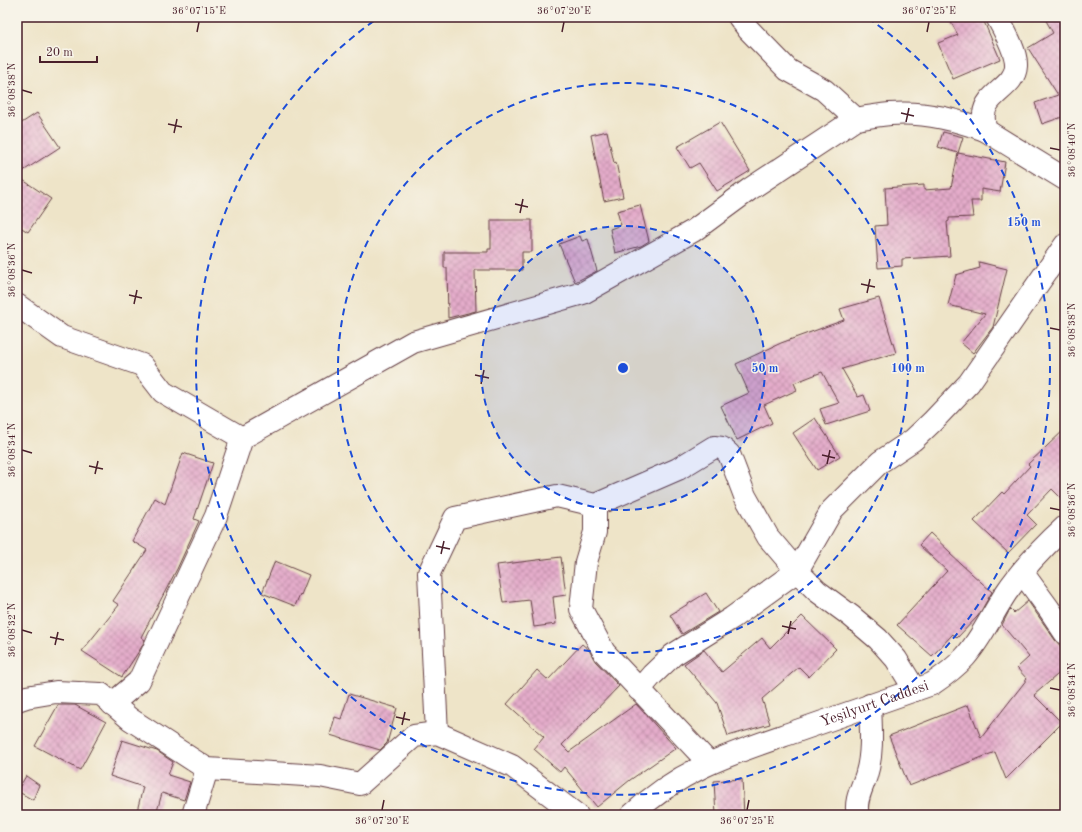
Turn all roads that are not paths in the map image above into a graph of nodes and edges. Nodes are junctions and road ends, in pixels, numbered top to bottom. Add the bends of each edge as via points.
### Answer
1 (740, 17) edge
2 (997, 17) edge
3 (856, 119) junction
4 (985, 130) junction
5 (1065, 179) edge
6 (1065, 244) edge
7 (17, 305) edge
8 (242, 438) junction
9 (594, 506) junction
10 (1065, 526) edge
11 (797, 571) junction
12 (1022, 572) junction
13 (1065, 633) edge
14 (639, 690) junction
15 (915, 690) junction
16 (17, 700) edge
17 (112, 704) junction
18 (870, 706) junction
19 (437, 733) junction
20 (709, 764) junction
21 (207, 768) junction
22 (193, 815) edge
23 (577, 815) edge
24 (632, 815) edge
25 (858, 815) edge

1 - 3 street via 748,29 788,70 824,90
2 - 4 street via 1014,53 1016,66 1014,76 988,103 984,114
3 - 4 street via 891,114 931,115
3 - 8 street via 692,231 583,293 413,342
4 - 5 street
6 - 11 street via 969,383 918,436 880,462 832,510
7 - 8 street via 62,337 142,365 163,392
8 - 17 street via 216,516 139,681
9 - 11 street via 678,469 714,447 722,448 729,454 745,496 768,537
9 - 14 street via 595,532 586,562 581,609 604,652
9 - 19 street via 557,496 455,518 430,573
10 - 12 street, Yeşilyurt Caddesi via 1034,556
11 - 14 street via 732,618 673,656
11 - 15 street via 817,591 878,639 896,659
12 - 13 street
12 - 15 street, Yeşilyurt Caddesi via 965,657 949,673 932,684
14 - 20 street
15 - 18 street, Yeşilyurt Caddesi
16 - 17 street via 56,692 101,694
17 - 21 street via 130,719
18 - 20 street, Yeşilyurt Caddesi
18 - 25 street via 871,742 866,776 859,793
19 - 21 street via 414,736 360,784 320,776
19 - 23 street via 512,766
20 - 24 street, Yeşilyurt Caddesi via 684,775 664,788
21 - 22 street

